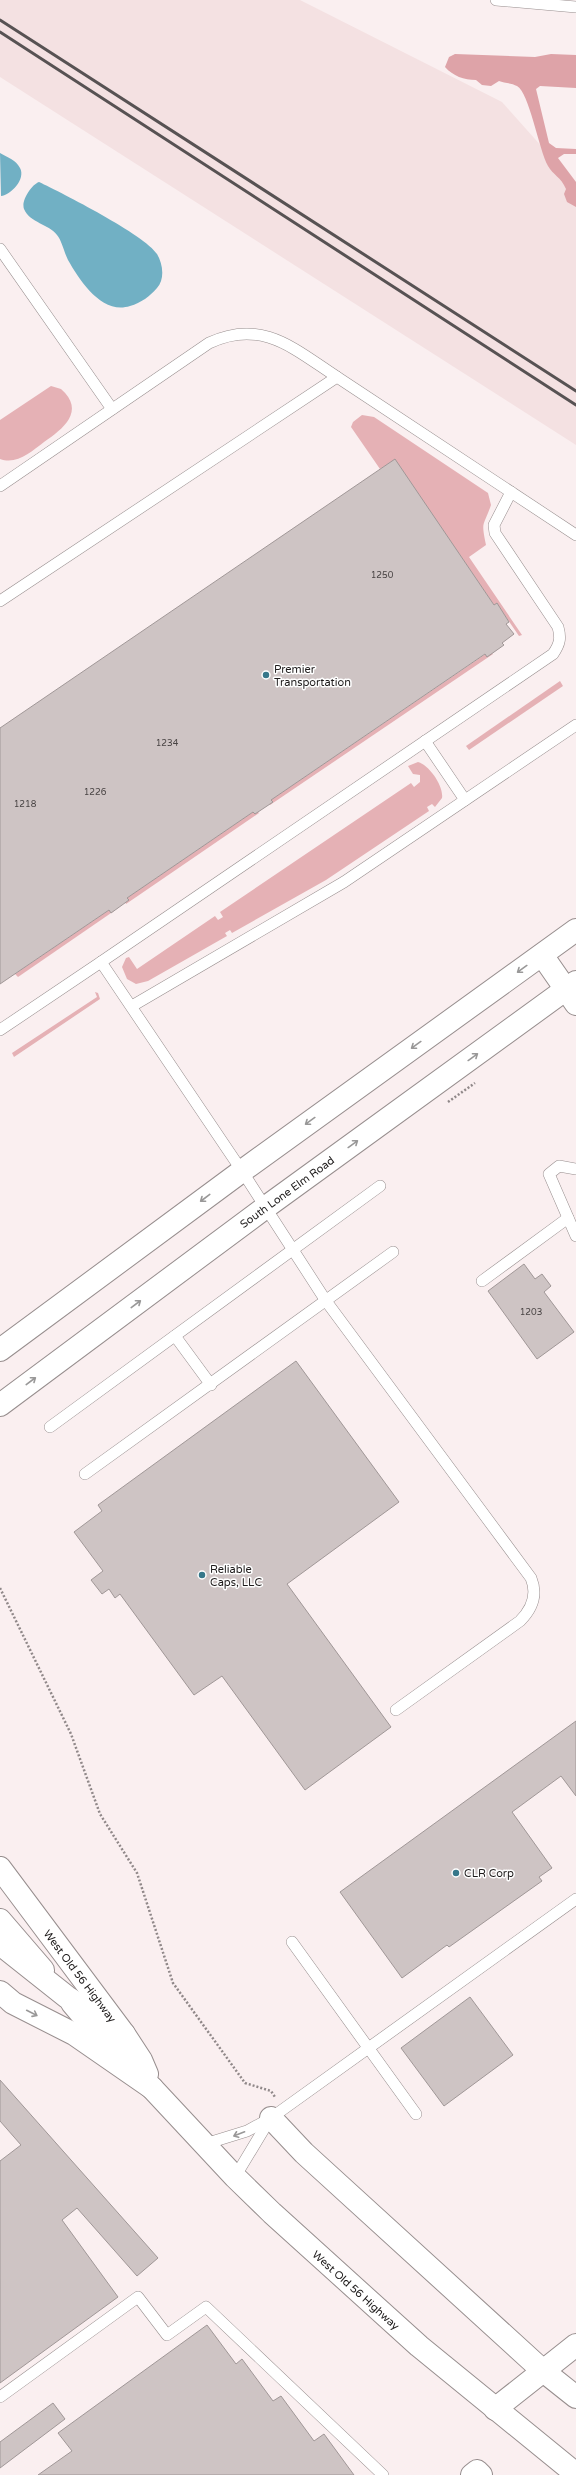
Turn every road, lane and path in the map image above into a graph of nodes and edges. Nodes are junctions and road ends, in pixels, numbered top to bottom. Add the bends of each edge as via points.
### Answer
1 (496, 0) edge
2 (576, 7) edge
3 (0, 249) edge
4 (337, 376) junction
5 (112, 409) junction
6 (0, 486) edge
7 (511, 492) junction
8 (576, 535) edge
9 (0, 601) edge
10 (576, 725) edge
11 (425, 741) junction
12 (465, 800) junction
13 (576, 930) edge
14 (542, 955) junction
15 (101, 962) junction
16 (573, 992) edge
17 (132, 1006) junction
18 (0, 1030) edge
19 (576, 1169) edge
20 (242, 1170) junction
21 (380, 1186) dead end
22 (266, 1207) junction
23 (568, 1218) junction
24 (576, 1236) edge
25 (292, 1251) junction
26 (393, 1252) dead end
27 (482, 1281) dead end
28 (326, 1301) junction
29 (175, 1336) junction
30 (0, 1350) edge
31 (212, 1385) junction
32 (0, 1405) edge
33 (50, 1427) dead end
34 (85, 1474) dead end
35 (0, 1588) edge
36 (396, 1710) dead end
37 (0, 1868) edge
38 (576, 1899) edge
39 (0, 1920) edge
40 (292, 1942) dead end
41 (0, 1944) edge
42 (0, 1992) edge
43 (67, 1997) junction
44 (124, 2034) junction
45 (369, 2048) junction
46 (152, 2088) junction
47 (277, 2113) junction
48 (416, 2114) dead end
49 (205, 2144) junction
50 (235, 2177) junction
51 (576, 2345) edge
52 (542, 2370) junction
53 (0, 2397) edge
54 (576, 2397) edge
55 (495, 2409) junction
56 (576, 2474) edge
57 (383, 2475) edge

1 - 2 lane
3 - 5 lane
4 - 5 lane via 287,344 252,332 235,333 209,343
4 - 7 lane
4 - 9 lane
5 - 6 lane
7 - 8 lane
7 - 11 lane via 494,525 495,534 558,627 561,636 559,645 553,654
10 - 12 lane
11 - 12 lane
11 - 15 lane
12 - 17 lane via 324,894
13 - 14 main road
14 - 16 main road
14 -> 20 main road
15 - 17 lane
15 - 18 lane
22 -> 16 main road, South Lone Elm Road
17 - 20 lane
19 - 23 lane via 559,1166 549,1174
20 - 22 lane
20 -> 30 main road
21 - 25 lane
22 - 25 lane
32 -> 22 main road, South Lone Elm Road
23 - 24 lane
23 - 27 lane
25 - 28 lane
25 - 29 lane
26 - 28 lane
28 - 31 lane
28 - 36 lane via 527,1571 534,1589 533,1602 520,1621
29 - 31 lane
29 - 33 lane
31 - 34 lane
35 - 47 path via 71,1734 100,1814 137,1873 173,1983 245,2083 271,2092
37 - 44 main road, West Old 56 Highway
38 - 45 lane
39 - 43 main road, West Old 56 Highway
40 - 45 lane
41 - 43 main road
42 -> 46 main road via 13,2003 74,2034
43 - 44 main road
43 - 46 main road, West Old 56 Highway via 110,2048
44 - 46 main road, West Old 56 Highway via 141,2060
45 - 47 lane
45 - 48 lane
46 - 49 main road, West Old 56 Highway
47 -> 49 lane via 248,2131
47 - 50 lane
47 - 52 main road via 304,2153
49 - 50 main road, West Old 56 Highway
50 - 55 main road, West Old 56 Highway via 419,2346
51 - 52 main road
52 - 54 main road
52 - 55 main road
53 - 57 lane via 138,2297 167,2335 206,2307
55 - 56 main road, West Old 56 Highway

